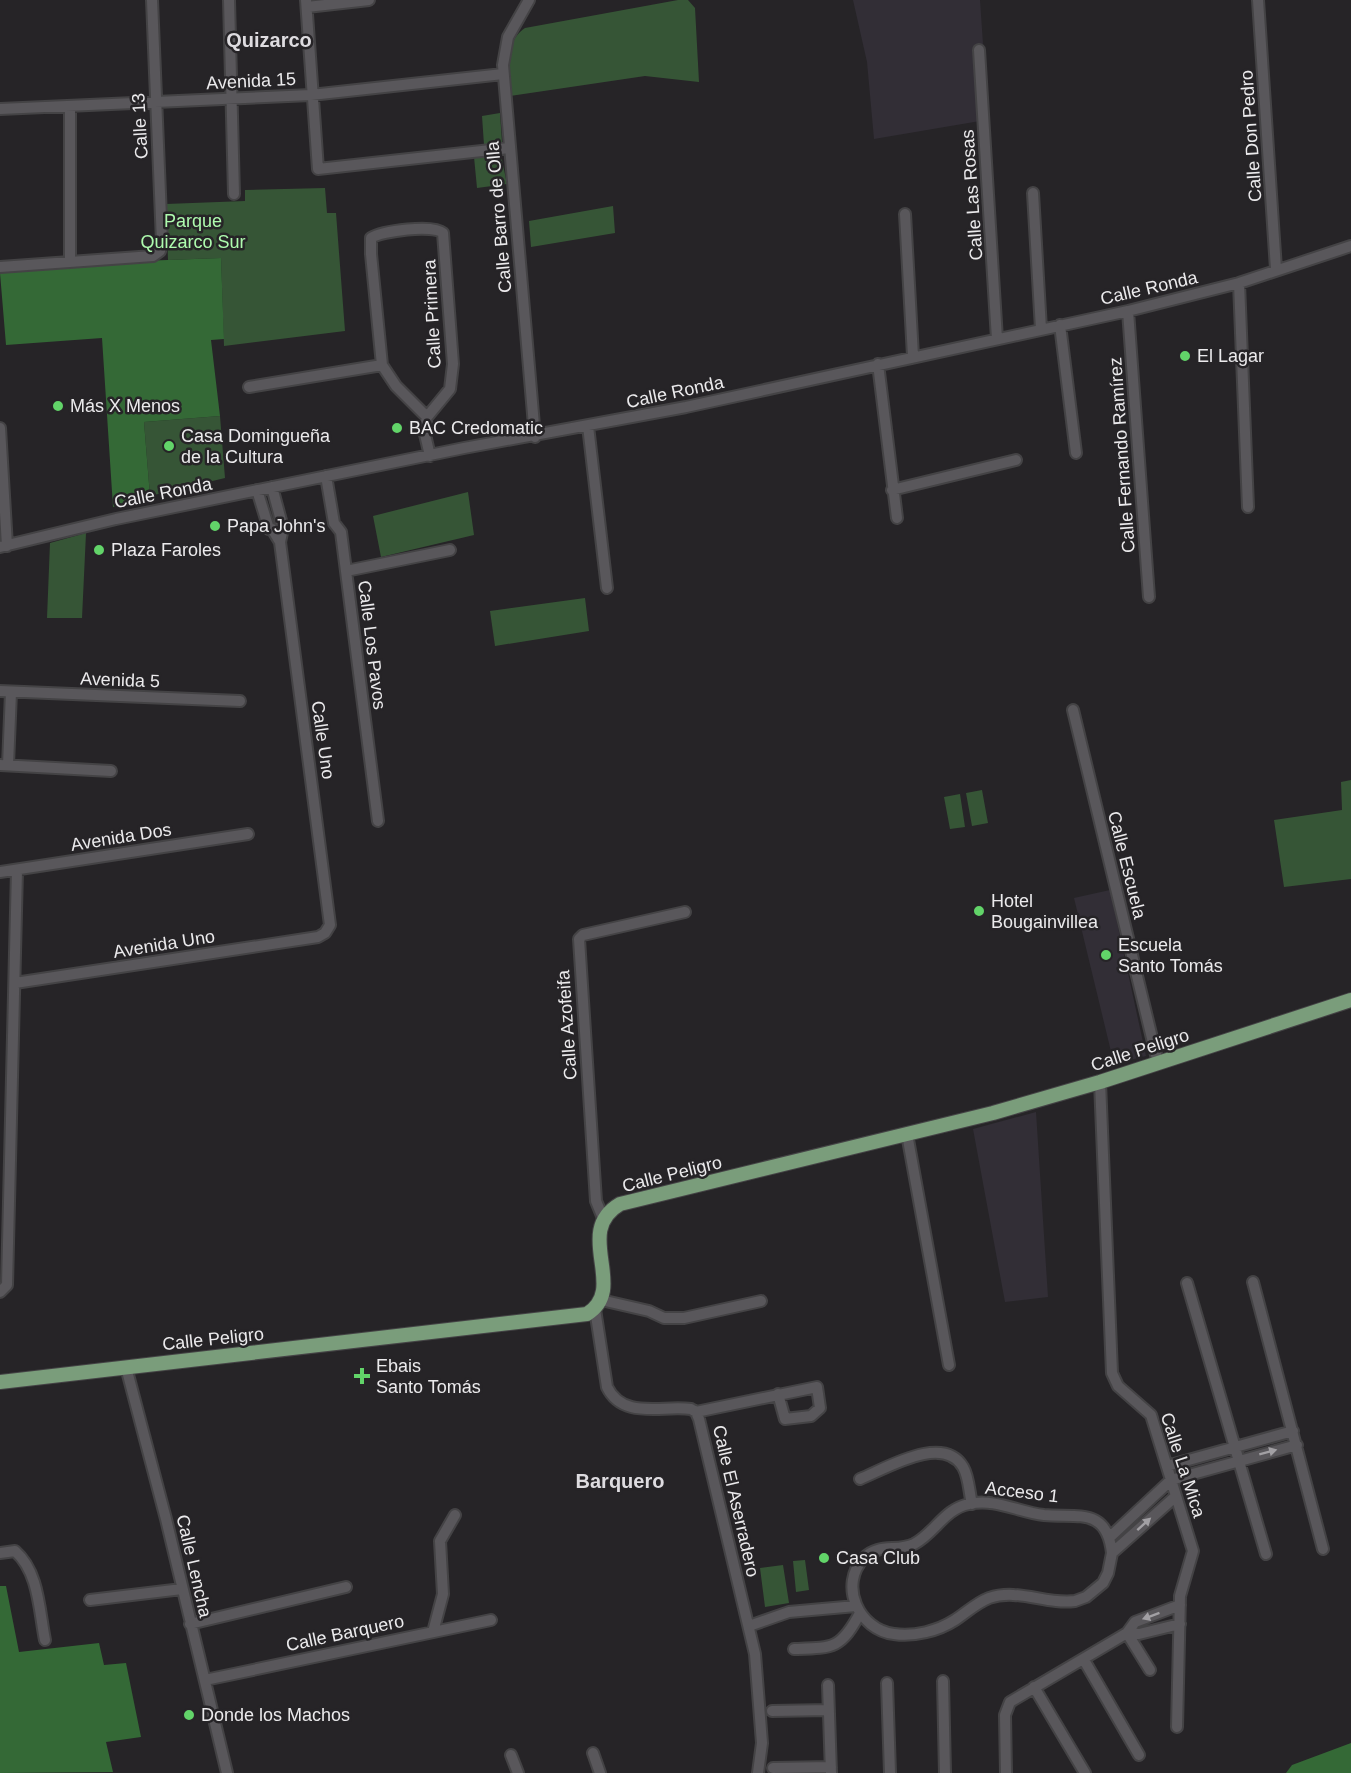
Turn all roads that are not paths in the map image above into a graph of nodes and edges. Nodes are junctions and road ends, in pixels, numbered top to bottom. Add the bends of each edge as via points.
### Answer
1 (152, 0) edge
2 (229, 0) edge
3 (369, 0) edge
4 (529, 0) edge
5 (1258, 0) edge
6 (306, 3) edge
7 (979, 50) dead end
8 (503, 74) junction
9 (311, 95) junction
10 (233, 99) junction
11 (155, 102) junction
12 (70, 106) junction
13 (0, 109) edge
14 (509, 148) junction
15 (1033, 193) dead end
16 (234, 194) dead end
17 (904, 214) dead end
18 (1351, 246) edge
19 (70, 261) junction
20 (0, 267) edge
21 (1276, 269) junction
22 (1239, 283) junction
23 (1128, 311) junction
24 (1060, 325) junction
25 (1041, 329) junction
26 (997, 339) junction
27 (913, 356) junction
28 (879, 363) junction
29 (382, 365) junction
30 (249, 387) dead end
31 (427, 417) junction
32 (588, 426) junction
33 (0, 428) edge
34 (535, 436) junction
35 (1076, 453) dead end
36 (430, 456) junction
37 (1016, 460) dead end
38 (326, 476) junction
39 (272, 487) junction
40 (257, 490) junction
41 (892, 490) junction
42 (1248, 507) dead end
43 (897, 518) dead end
44 (280, 542) junction
45 (4, 546) edge
46 (450, 550) dead end
47 (346, 571) junction
48 (607, 588) dead end
49 (1149, 597) dead end
50 (6, 691) edge
51 (240, 701) dead end
52 (1073, 710) dead end
53 (4, 765) edge
54 (111, 771) dead end
55 (378, 821) dead end
56 (248, 834) dead end
57 (17, 870) junction
58 (0, 872) edge
59 (685, 912) dead end
60 (318, 937) joint
61 (15, 983) junction
62 (1351, 1000) edge
63 (1158, 1063) junction
64 (1100, 1082) junction
65 (908, 1134) junction
66 (603, 1218) junction
67 (1253, 1282) dead end
68 (1187, 1283) dead end
69 (0, 1292) edge
70 (761, 1301) dead end
71 (598, 1305) junction
72 (949, 1365) dead end
73 (126, 1367) junction
74 (0, 1382) edge
75 (778, 1394) dead end
76 (696, 1412) junction
77 (1293, 1431) junction
78 (1297, 1445) junction
79 (1236, 1447) junction
80 (1239, 1460) junction
81 (1167, 1466) junction
82 (860, 1479) dead end
83 (1171, 1480) junction
84 (1176, 1496) junction
85 (972, 1504) junction
86 (455, 1515) dead end
87 (1110, 1537) junction
88 (1323, 1549) dead end
89 (0, 1553) edge
90 (1112, 1553) junction
91 (1266, 1554) dead end
92 (346, 1587) dead end
93 (182, 1589) junction
94 (90, 1600) dead end
95 (1180, 1605) junction
96 (858, 1609) junction
97 (491, 1620) dead end
98 (190, 1624) junction
99 (1180, 1624) junction
100 (749, 1626) junction
101 (433, 1632) junction
102 (1127, 1632) junction
103 (45, 1640) dead end
104 (794, 1649) dead end
105 (1084, 1660) junction
106 (1150, 1670) dead end
107 (205, 1680) junction
108 (943, 1681) dead end
109 (887, 1683) dead end
110 (828, 1685) dead end
111 (1034, 1688) junction
112 (829, 1710) junction
113 (772, 1711) dead end
114 (1177, 1726) dead end
115 (593, 1753) dead end
116 (511, 1755) dead end
117 (1139, 1755) dead end
118 (773, 1768) dead end
119 (831, 1770) edge
120 (227, 1773) edge
121 (518, 1773) edge
122 (600, 1773) edge
123 (758, 1773) edge
124 (890, 1773) edge
125 (945, 1773) edge
126 (1006, 1773) edge
127 (1085, 1773) edge

1 - 11 street, Calle 13
2 - 10 street
3 - 6 street
4 - 8 street, Calle Barro de Olla via 508,37
5 - 21 street, Calle Don Pedro
6 - 9 street
7 - 26 street, Calle Las Rosas
8 - 9 street, Avenida 15
8 - 14 street, Calle Barro de Olla
9 - 10 street, Avenida 15
9 - 14 street via 318,169
10 - 11 street, Avenida 15
10 - 16 street
11 - 12 street, Avenida 15
11 - 19 street, Calle 13 via 160,250 153,256
12 - 13 street, Avenida 15
12 - 19 street
14 - 34 street, Calle Barro de Olla
15 - 25 street
17 - 27 street
18 - 21 street, Calle Ronda
19 - 20 street
21 - 22 street, Calle Ronda
22 - 23 street, Calle Ronda
22 - 42 street
23 - 24 street, Calle Ronda
23 - 49 street, Calle Fernando Ramírez
24 - 25 street, Calle Ronda
24 - 35 street
25 - 26 street, Calle Ronda
26 - 27 street, Calle Ronda
27 - 28 street, Calle Ronda
28 - 32 street, Calle Ronda
28 - 41 street
29 - 30 street
29 - 31 street via 403,394
29 - 31 street, Calle Primera via 371,238 380,232 434,229 443,233 453,370 450,389
31 - 36 street via 424,430
32 - 34 street, Calle Ronda
32 - 48 street
33 - 45 street
34 - 36 street, Calle Ronda
36 - 38 street, Calle Ronda
37 - 41 street
38 - 39 street, Calle Ronda
38 - 47 street, Calle Los Pavos via 334,523 341,532
39 - 40 street, Calle Ronda
39 - 44 street, Calle Uno via 283,528
40 - 44 street, Calle Uno via 269,529
40 - 45 street, Calle Ronda
41 - 43 street
44 - 60 street, Calle Uno via 331,918 325,933
46 - 47 street
47 - 55 street, Calle Los Pavos
50 - 51 street, Avenida 5
50 - 53 street
52 - 63 street, Calle Escuela
53 - 54 street
56 - 57 street, Avenida Dos
57 - 58 street, Avenida Dos
57 - 61 street
59 - 66 street, Calle Azofeifa via 579,939 596,1201
60 - 61 street, Avenida Uno
61 - 69 street via 7,1285
62 - 63 main road, Calle Peligro
63 - 64 main road, Calle Peligro
64 - 65 main road, Calle Peligro
64 - 81 street, Calle La Mica via 1112,1372 1118,1386 1151,1414
65 - 66 main road, Calle Peligro via 633,1200 620,1204
65 - 72 street
66 - 71 main road via 599,1237 603,1279
67 - 77 street
68 - 79 street
70 - 71 street via 684,1318
71 - 73 main road, Calle Peligro via 572,1318
71 - 76 street, Calle El Aserradero via 607,1387 612,1397 631,1407 684,1408
73 - 74 main road, Calle Peligro
73 - 93 street, Calle Lencha
75 - 76 street
76 - 100 street, Calle El Aserradero
77 - 78 street
77 - 79 street
80 -> 78 street
78 - 88 street
79 - 80 street
79 - 81 street
80 - 83 street
80 - 91 street
81 - 83 street, Calle La Mica
82 - 85 street via 922,1454 945,1453 964,1467
83 - 84 street, Calle La Mica
83 - 87 street
90 -> 84 street
84 - 95 street, Calle La Mica via 1193,1551
85 - 87 street, Acceso 1 via 989,1502 1044,1515 1081,1515 1101,1524
85 - 96 street, Acceso 1 via 948,1514 912,1545 881,1548 864,1557 854,1576
86 - 101 street via 440,1541 443,1594
87 - 90 street
89 - 103 street via 15,1551 27,1561
90 - 96 street via 1103,1583 1075,1601 1020,1595 991,1598 946,1625 910,1634 874,1628
92 - 98 street
93 - 94 street
93 - 98 street, Calle Lencha
95 - 99 street, Calle La Mica
95 -> 102 street via 1135,1622
96 - 100 street via 789,1612
96 - 104 street via 837,1645
97 - 101 street, Calle Barquero
98 - 107 street, Calle Lencha
99 - 102 street via 1139,1634
99 - 114 street, Calle La Mica
100 - 123 street, Calle El Aserradero via 761,1713
101 - 107 street, Calle Barquero
102 - 105 street
102 - 106 street
105 - 111 street
105 - 117 street
107 - 120 street, Calle Lencha
108 - 125 street
109 - 124 street
110 - 112 street
111 - 126 street via 1010,1702 1005,1715
111 - 127 street
112 - 113 street
112 - 119 street
115 - 122 street
116 - 121 street
118 - 119 street

